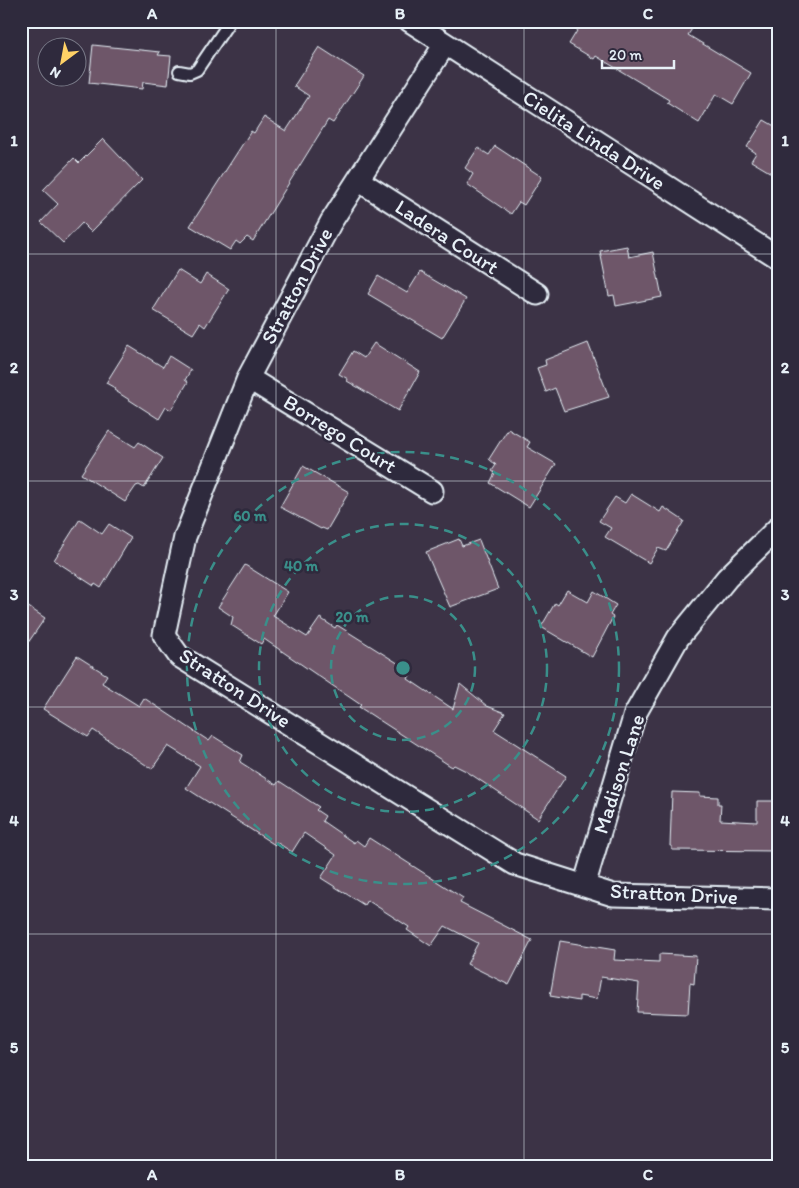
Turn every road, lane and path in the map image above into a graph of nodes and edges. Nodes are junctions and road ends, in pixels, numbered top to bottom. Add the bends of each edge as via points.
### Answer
1 (230, 21) edge
2 (410, 21) edge
3 (445, 44) junction
4 (179, 71) dead end
5 (358, 180) junction
6 (778, 258) edge
7 (537, 294) dead end
8 (248, 378) junction
9 (432, 491) dead end
10 (778, 528) edge
11 (584, 886) junction
12 (778, 899) edge

1 - 4 lane via 197,70 190,73
2 - 3 street, Cielita Linda Drive
3 - 5 street, Stratton Drive
3 - 6 street, Cielita Linda Drive
5 - 7 street, Ladera Court
5 - 8 street, Stratton Drive via 331,222
8 - 9 street, Borrego Court
8 - 11 street, Stratton Drive via 185,537 164,635 179,656 515,864
10 - 11 street, Madison Lane via 727,578 678,638 635,714
11 - 12 street, Stratton Drive via 612,895

